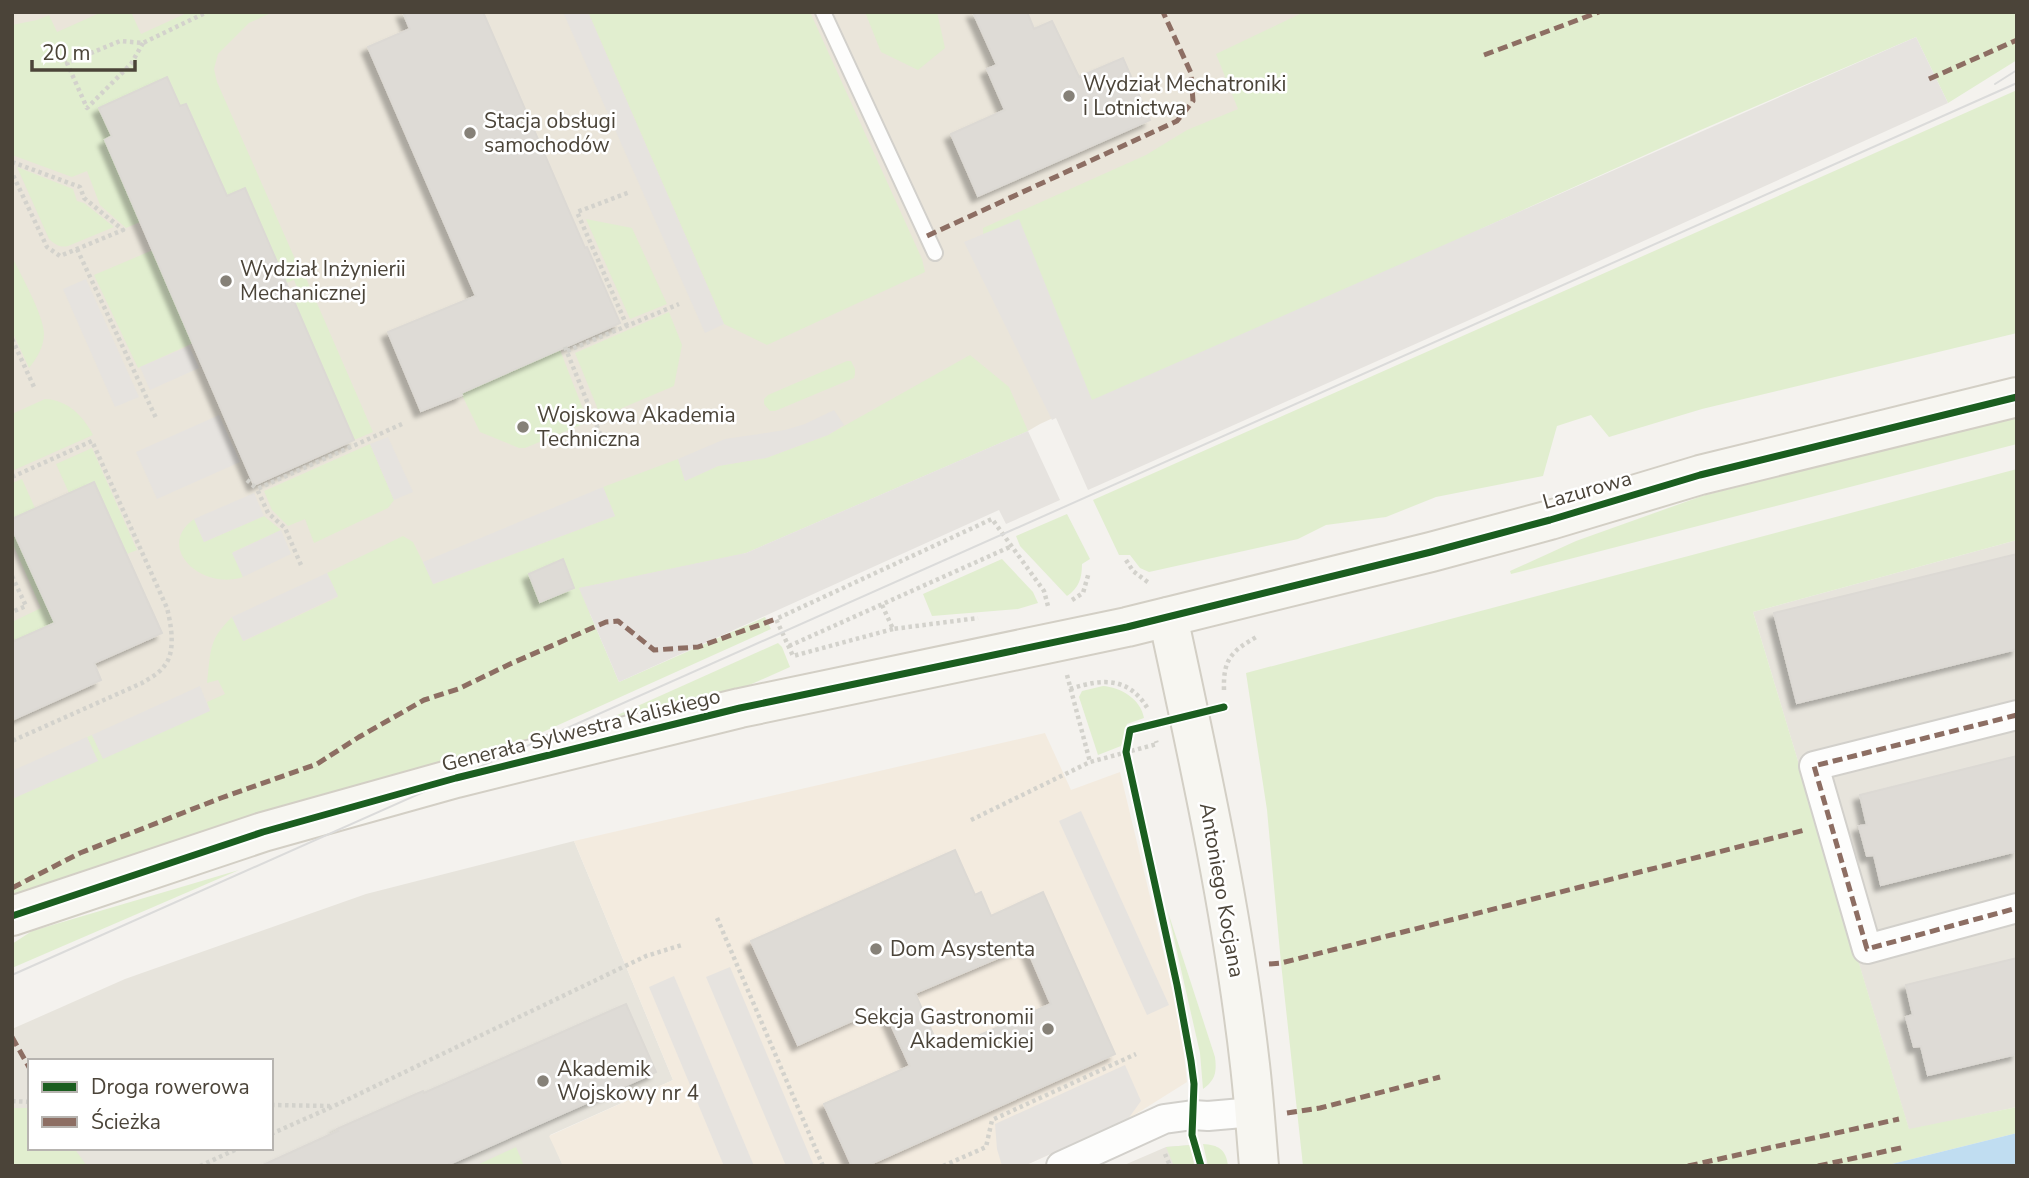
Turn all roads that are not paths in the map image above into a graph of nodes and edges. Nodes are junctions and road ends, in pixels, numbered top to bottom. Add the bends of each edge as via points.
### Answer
1 (823, 12) edge
2 (935, 253) dead end
3 (2017, 397) edge
4 (1168, 617) junction
5 (2017, 715) edge
6 (2017, 908) edge
7 (12, 916) edge
8 (1254, 1112) junction
9 (1061, 1166) edge
10 (1259, 1166) edge

1 - 2 lane
3 - 4 street, Lazurowa via 1700,475 1458,545
4 - 7 street, Generała Sylwestra Kaliskiego via 740,708 456,778 263,832
4 - 8 street, Antoniego Kocjana via 1224,895
5 - 6 street via 1814,766 1867,949
8 - 9 street via 1164,1119
8 - 10 street, Antoniego Kocjana

